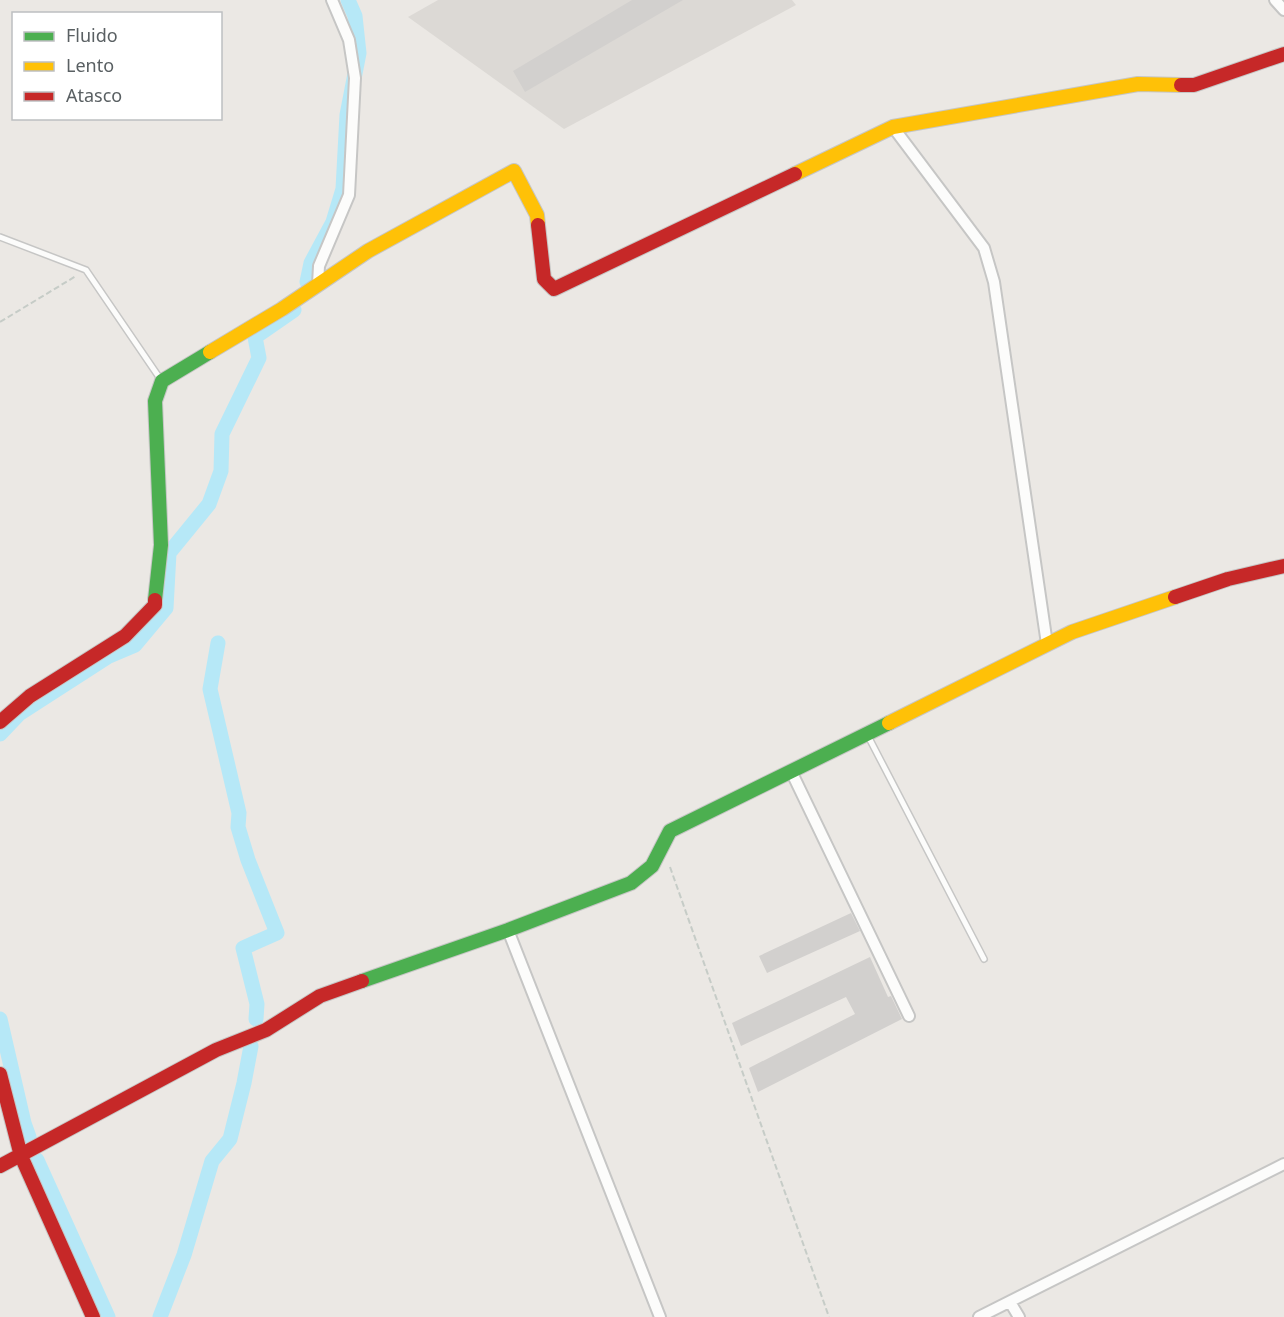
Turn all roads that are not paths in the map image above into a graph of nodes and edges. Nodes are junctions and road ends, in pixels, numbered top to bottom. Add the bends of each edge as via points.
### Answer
1 (332, 0) edge
2 (1275, 0) edge
3 (1284, 10) edge
4 (1284, 54) edge
5 (893, 127) junction
6 (0, 237) edge
7 (318, 284) junction
8 (162, 381) junction
9 (1284, 566) edge
10 (1047, 644) junction
11 (0, 722) edge
12 (867, 734) junction
13 (791, 771) junction
14 (508, 930) junction
15 (984, 959) dead end
16 (909, 1017) dead end
17 (0, 1074) edge
18 (21, 1156) junction
19 (1284, 1164) edge
20 (0, 1166) edge
21 (1010, 1302) junction
22 (93, 1317) edge
23 (660, 1317) edge
24 (978, 1317) edge
25 (1020, 1317) edge

1 - 7 street via 349,40 355,78 350,183 349,195 319,266
2 - 3 street
4 - 5 street via 1194,85 1138,84
5 - 7 street via 554,289 544,279 537,215 514,171 368,251
5 - 10 street via 984,248 991,271
6 - 8 lane via 86,270
7 - 8 street
8 - 11 street via 155,401 161,545 155,605 125,636 30,696
9 - 10 street via 1228,579
10 - 12 street
12 - 13 street
12 - 15 lane
13 - 14 street via 670,831 652,866 631,883
13 - 16 street
14 - 18 street via 320,996 266,1030 216,1050
14 - 23 street
17 - 18 street
18 - 20 street
18 - 22 street
19 - 21 street
21 - 24 street
21 - 25 street

